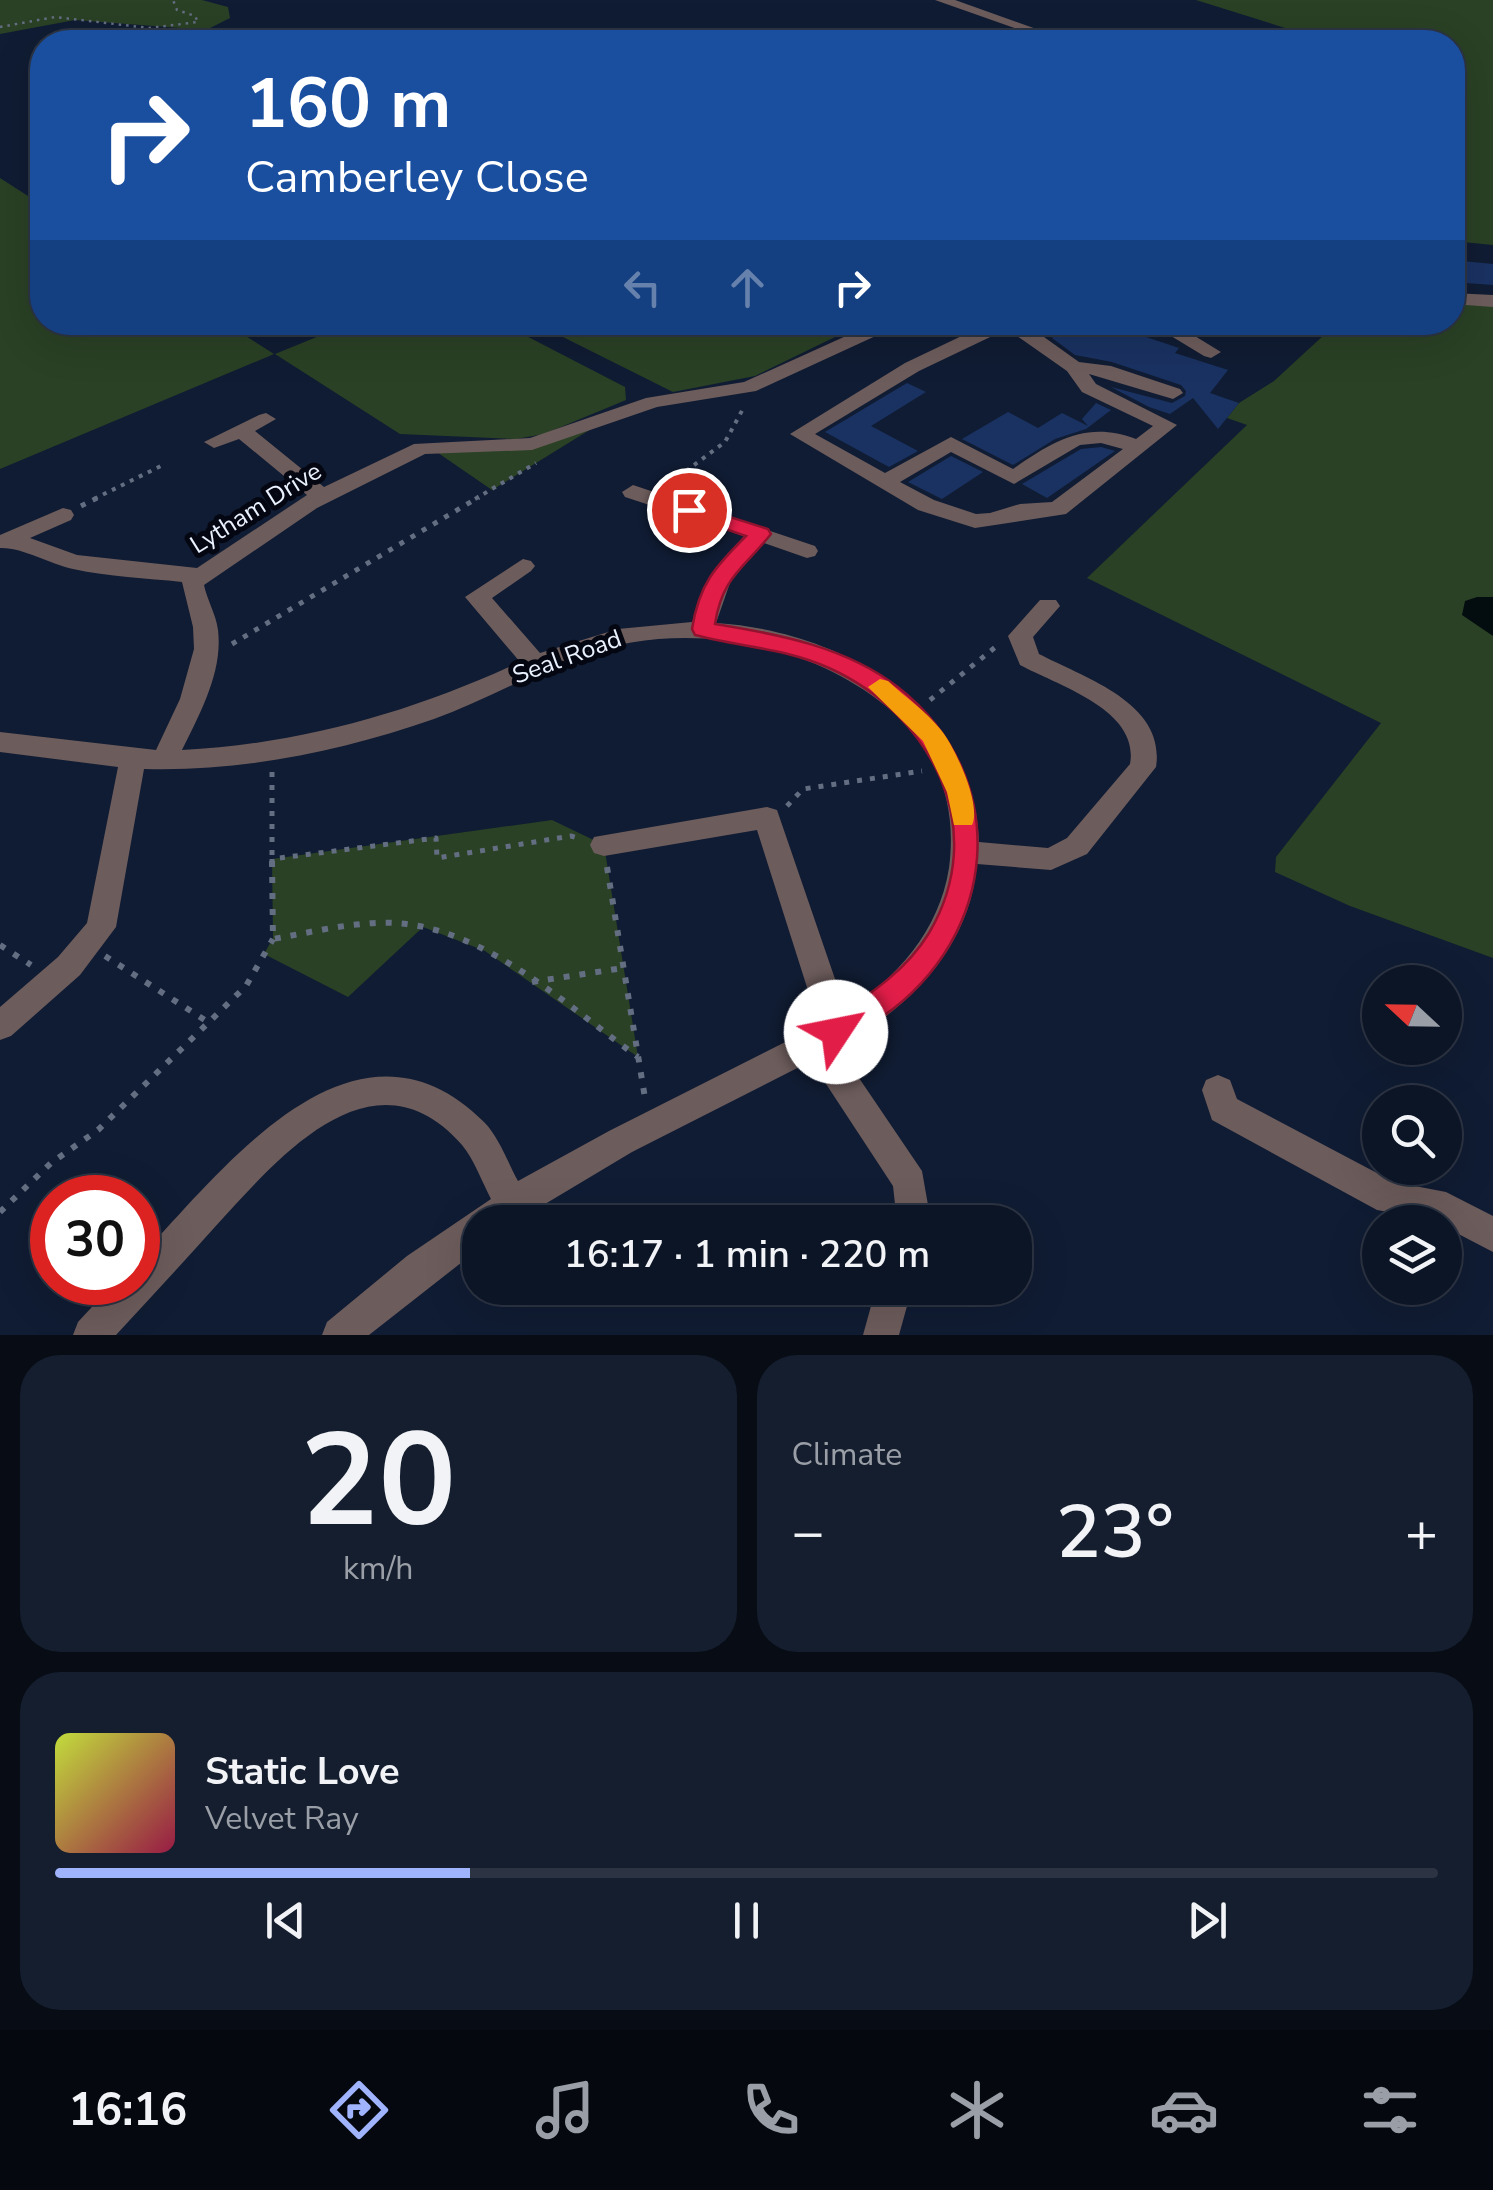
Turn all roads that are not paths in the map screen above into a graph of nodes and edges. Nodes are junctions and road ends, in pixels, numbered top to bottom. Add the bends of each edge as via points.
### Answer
1 (942, 0) edge
2 (1031, 30) edge
3 (1465, 299) edge
4 (1493, 301) edge
5 (860, 335) edge
6 (980, 335) edge
7 (1027, 335) edge
8 (1180, 335) edge
9 (1211, 352) dead end
10 (1074, 367) junction
11 (1173, 393) dead end
12 (266, 419) dead end
13 (241, 430) junction
14 (214, 442) dead end
15 (1138, 447) junction
16 (884, 482) junction
17 (643, 495) road end
18 (321, 496) junction
19 (63, 516) road end
20 (760, 534) junction
21 (6, 541) edge
22 (807, 551) dead end
23 (523, 566) dead end
24 (198, 576) junction
25 (1048, 606) dead end
26 (703, 629) junction
27 (536, 664) junction
28 (0, 742) edge
29 (133, 757) junction
30 (164, 760) junction
31 (604, 845) road end
32 (967, 852) junction
33 (0, 1026) edge
34 (826, 1036) junction
35 (1218, 1090) dead end
36 (497, 1205) edge
37 (513, 1205) edge
38 (912, 1205) edge
39 (1493, 1234) edge
40 (462, 1240) edge
41 (889, 1305) edge
42 (90, 1335) edge
43 (340, 1335) edge
44 (881, 1335) edge

1 - 2 street
3 - 4 street
5 - 18 street, Lytham Drive via 749,386 653,402 532,444 428,446
6 - 16 street via 800,434
7 - 10 street
8 - 9 street
10 - 11 street
10 - 15 street via 1108,400 1167,425
12 - 13 street
13 - 14 street
13 - 18 street
15 - 16 street via 1058,508 992,520 949,514
15 - 16 street via 1113,436 1073,438 1014,478 951,443
17 - 20 street
18 - 24 street, Lytham Drive
19 - 21 street
20 - 22 street
20 - 26 street via 724,570 708,597
21 - 24 street via 70,560
23 - 27 street via 476,598
24 - 30 street, Lytham Drive via 192,588 206,632 203,660
25 - 32 street via 1020,636 1029,659 1125,710 1146,749 1143,767 1076,846 1052,859
26 - 27 street, Seal Road via 629,633
26 - 32 street, Seal Road via 776,641 837,662 890,693 932,736 950,767
27 - 30 street, Seal Road via 409,717 330,739
28 - 29 street, Seal Road
29 - 30 street, Seal Road
29 - 33 street via 102,927
31 - 34 street via 767,818
32 - 34 street, Seal Road via 959,896 939,940 902,988
34 - 37 street, Seal Road
34 - 38 street via 910,1182
35 - 39 street via 1224,1109 1356,1182 1389,1198 1446,1209
36 - 42 street, Seal Road via 475,1135 433,1101 396,1090 357,1093 302,1118 259,1155
40 - 43 street
41 - 44 street

